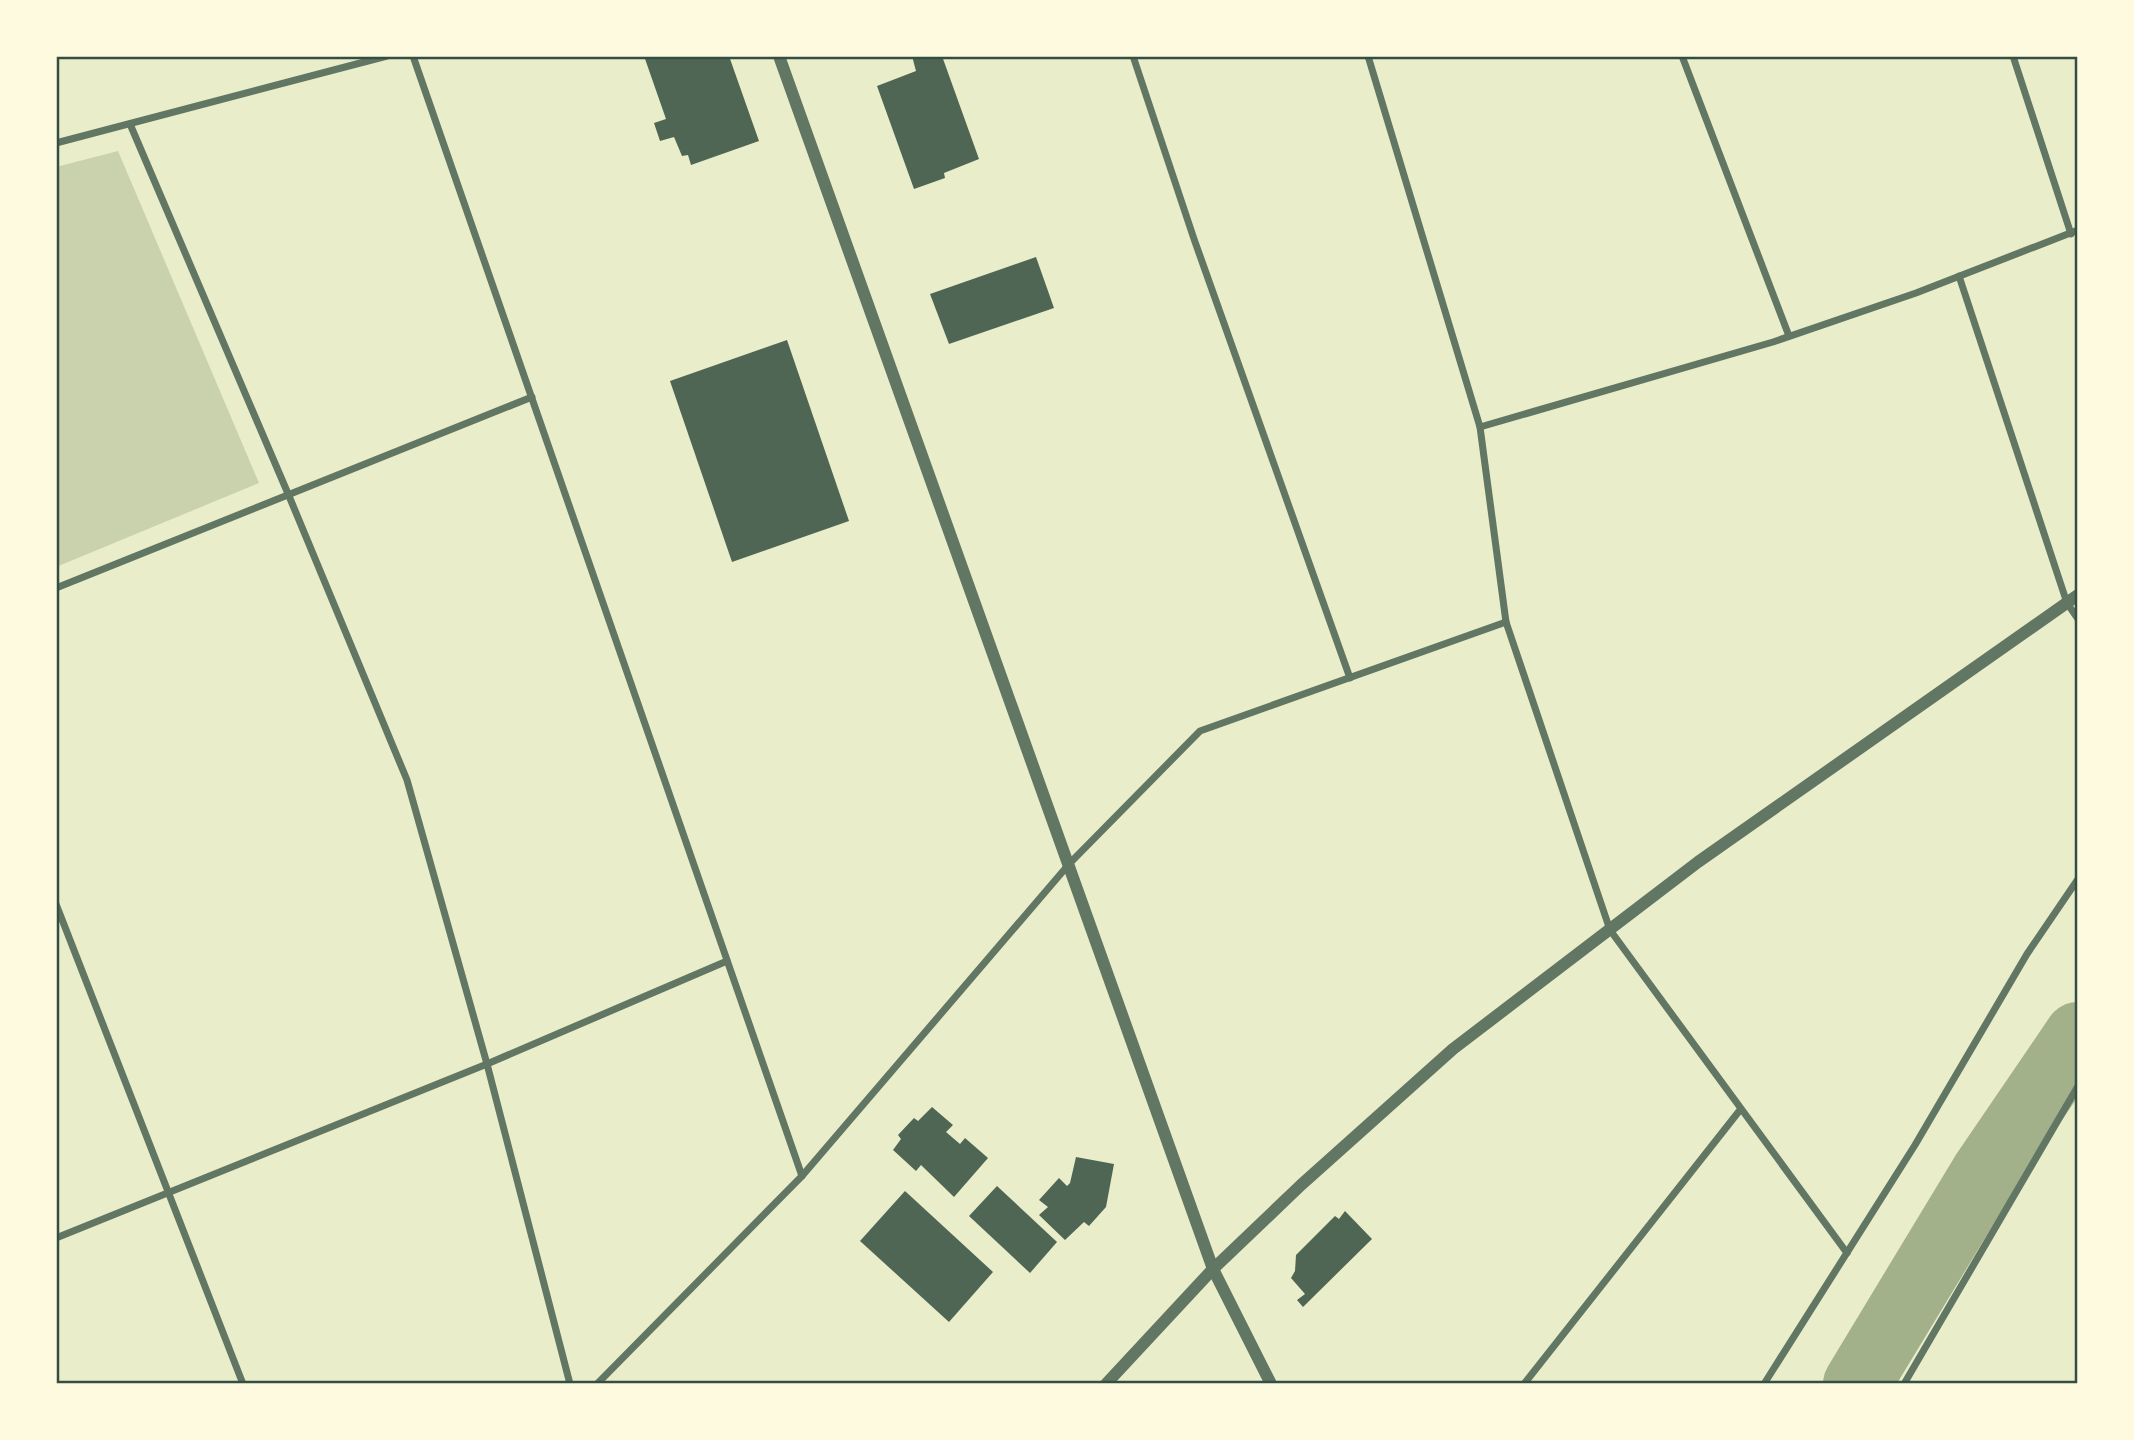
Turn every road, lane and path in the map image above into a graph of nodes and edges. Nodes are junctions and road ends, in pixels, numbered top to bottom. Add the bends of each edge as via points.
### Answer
1 (387, 56) edge
2 (413, 56) edge
3 (779, 56) edge
4 (1133, 56) edge
5 (1368, 56) edge
6 (1682, 56) edge
7 (2013, 56) edge
8 (131, 124) junction
9 (56, 143) edge
10 (2075, 232) edge
11 (1959, 276) junction
12 (1789, 336) junction
13 (531, 397) junction
14 (1480, 427) junction
15 (289, 496) junction
16 (56, 588) edge
17 (2073, 599) edge
18 (2078, 619) edge
19 (1506, 622) junction
20 (1350, 678) junction
21 (1069, 863) junction
22 (2078, 879) edge
23 (56, 904) edge
24 (1610, 930) junction
25 (727, 961) junction
26 (487, 1064) junction
27 (2078, 1086) edge
28 (1740, 1110) junction
29 (802, 1176) junction
30 (169, 1194) junction
31 (56, 1238) edge
32 (1847, 1253) junction
33 (1213, 1269) junction
34 (243, 1384) edge
35 (570, 1384) edge
36 (597, 1384) edge
37 (1106, 1384) edge
38 (1271, 1384) edge
39 (1524, 1384) edge
40 (1764, 1384) edge
41 (1904, 1384) edge

1 - 8 street
2 - 13 street
3 - 21 street
4 - 20 street
5 - 14 street
6 - 12 street
7 - 10 street
8 - 9 street
8 - 15 street
10 - 11 street
11 - 12 street
11 - 17 street
12 - 14 street
13 - 15 street
13 - 25 street
14 - 19 street
15 - 16 street
15 - 26 street via 407,780
17 - 18 street
17 - 24 street via 1698,862
19 - 20 street
19 - 24 street
20 - 21 street via 1200,731
21 - 29 street
21 - 33 street
22 - 32 street via 2027,954
23 - 30 street
24 - 28 street
24 - 33 street via 1453,1049
25 - 26 street
25 - 29 street
26 - 30 street
26 - 35 street
27 - 41 street
28 - 32 street
28 - 39 street
29 - 36 street
30 - 31 street
30 - 34 street
32 - 40 street
33 - 37 street
33 - 38 street

